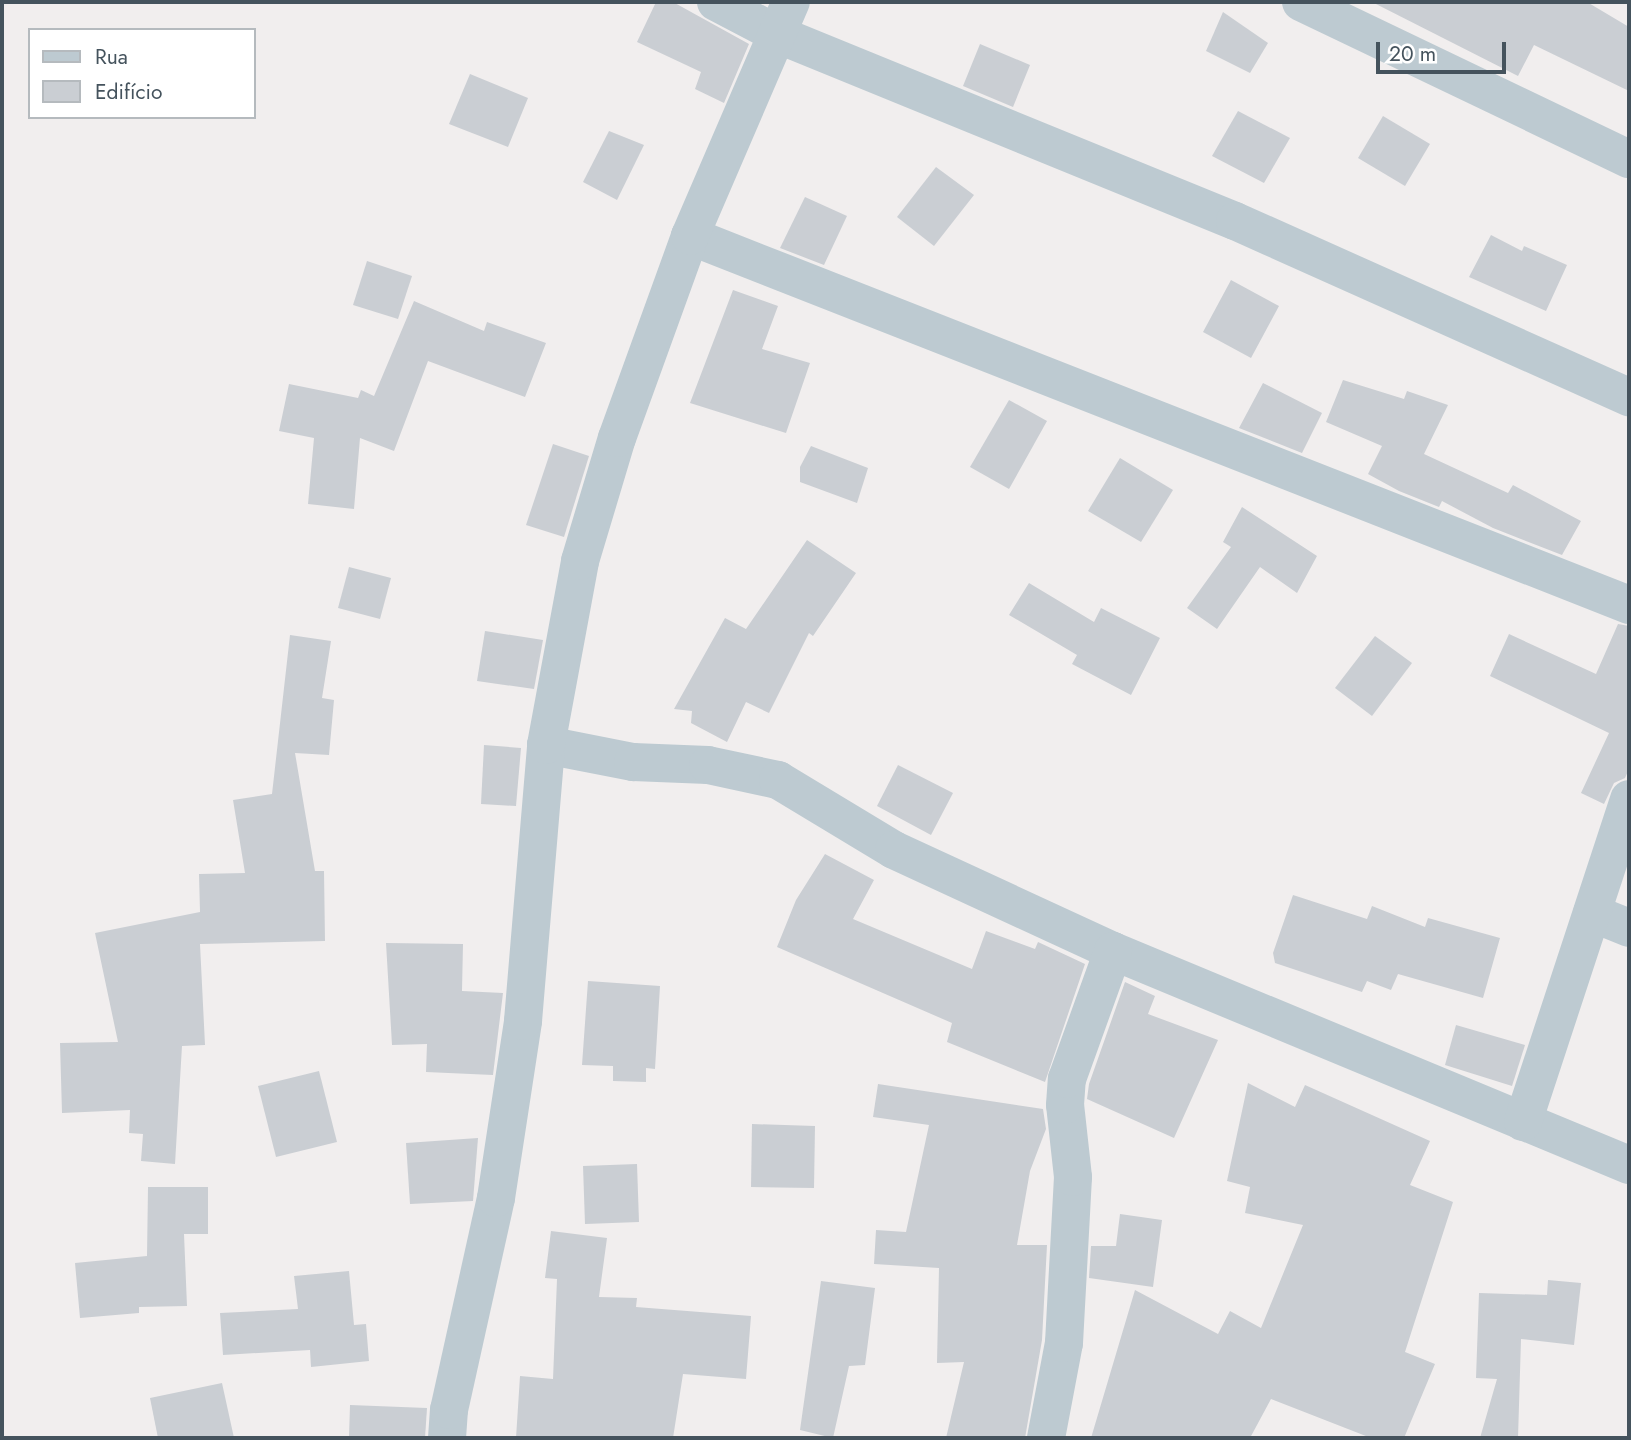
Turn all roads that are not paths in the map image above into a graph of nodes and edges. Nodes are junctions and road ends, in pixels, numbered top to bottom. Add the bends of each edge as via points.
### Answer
1 (716, 2) edge
2 (1301, 2) edge
3 (785, 18) edge
4 (1629, 159) edge
5 (690, 236) junction
6 (1629, 397) edge
7 (1629, 605) edge
8 (547, 746) junction
9 (1629, 799) edge
10 (1592, 913) junction
11 (1629, 928) edge
12 (1113, 951) junction
13 (1523, 1122) junction
14 (1629, 1165) edge
15 (447, 1438) edge
16 (1046, 1438) edge

1 - 3 street
2 - 4 street
3 - 5 street
3 - 6 street
5 - 7 street
5 - 8 street via 617,439 580,561
8 - 12 street via 633,762 708,765 778,780 894,850
8 - 15 street via 523,1021 496,1198 449,1410
9 - 10 street
10 - 11 street
10 - 13 street
12 - 13 street
12 - 16 street via 1067,1079 1065,1105 1073,1177 1065,1329
13 - 14 street

